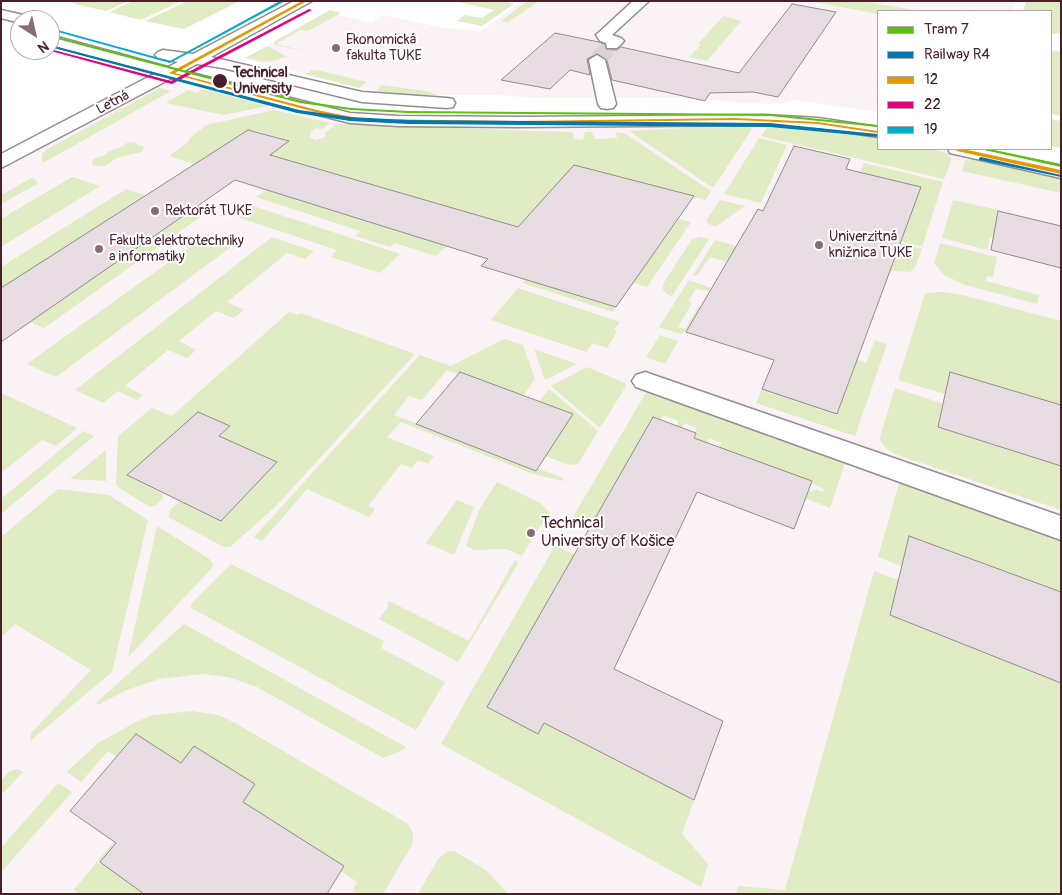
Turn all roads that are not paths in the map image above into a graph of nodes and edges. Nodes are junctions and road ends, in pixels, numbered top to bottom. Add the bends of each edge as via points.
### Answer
1 (7, 1) edge
2 (305, 1) edge
3 (642, 1) edge
4 (1, 4) edge
5 (60, 29) edge
6 (60, 43) edge
7 (612, 45) dead end
8 (195, 60) junction
9 (597, 60) dead end
10 (171, 73) junction
11 (462, 103) dead end
12 (589, 104) dead end
13 (608, 104) junction
14 (877, 117) edge
15 (877, 132) edge
16 (962, 150) edge
17 (1032, 150) edge
18 (1061, 156) edge
19 (1, 162) edge
20 (1061, 172) edge
21 (645, 381) dead end
22 (1061, 528) edge

1 - 4 street
2 - 8 street, Letná
3 - 7 street via 603,35 616,41
5 - 8 street
6 - 10 street
8 - 10 street, Letná
8 - 11 street via 362,97
9 - 13 street
10 - 15 street via 362,120 746,120 818,123
10 - 19 street, Letná
12 - 13 street
13 - 14 street via 770,106
16 - 20 street
17 - 18 street
21 - 22 street

